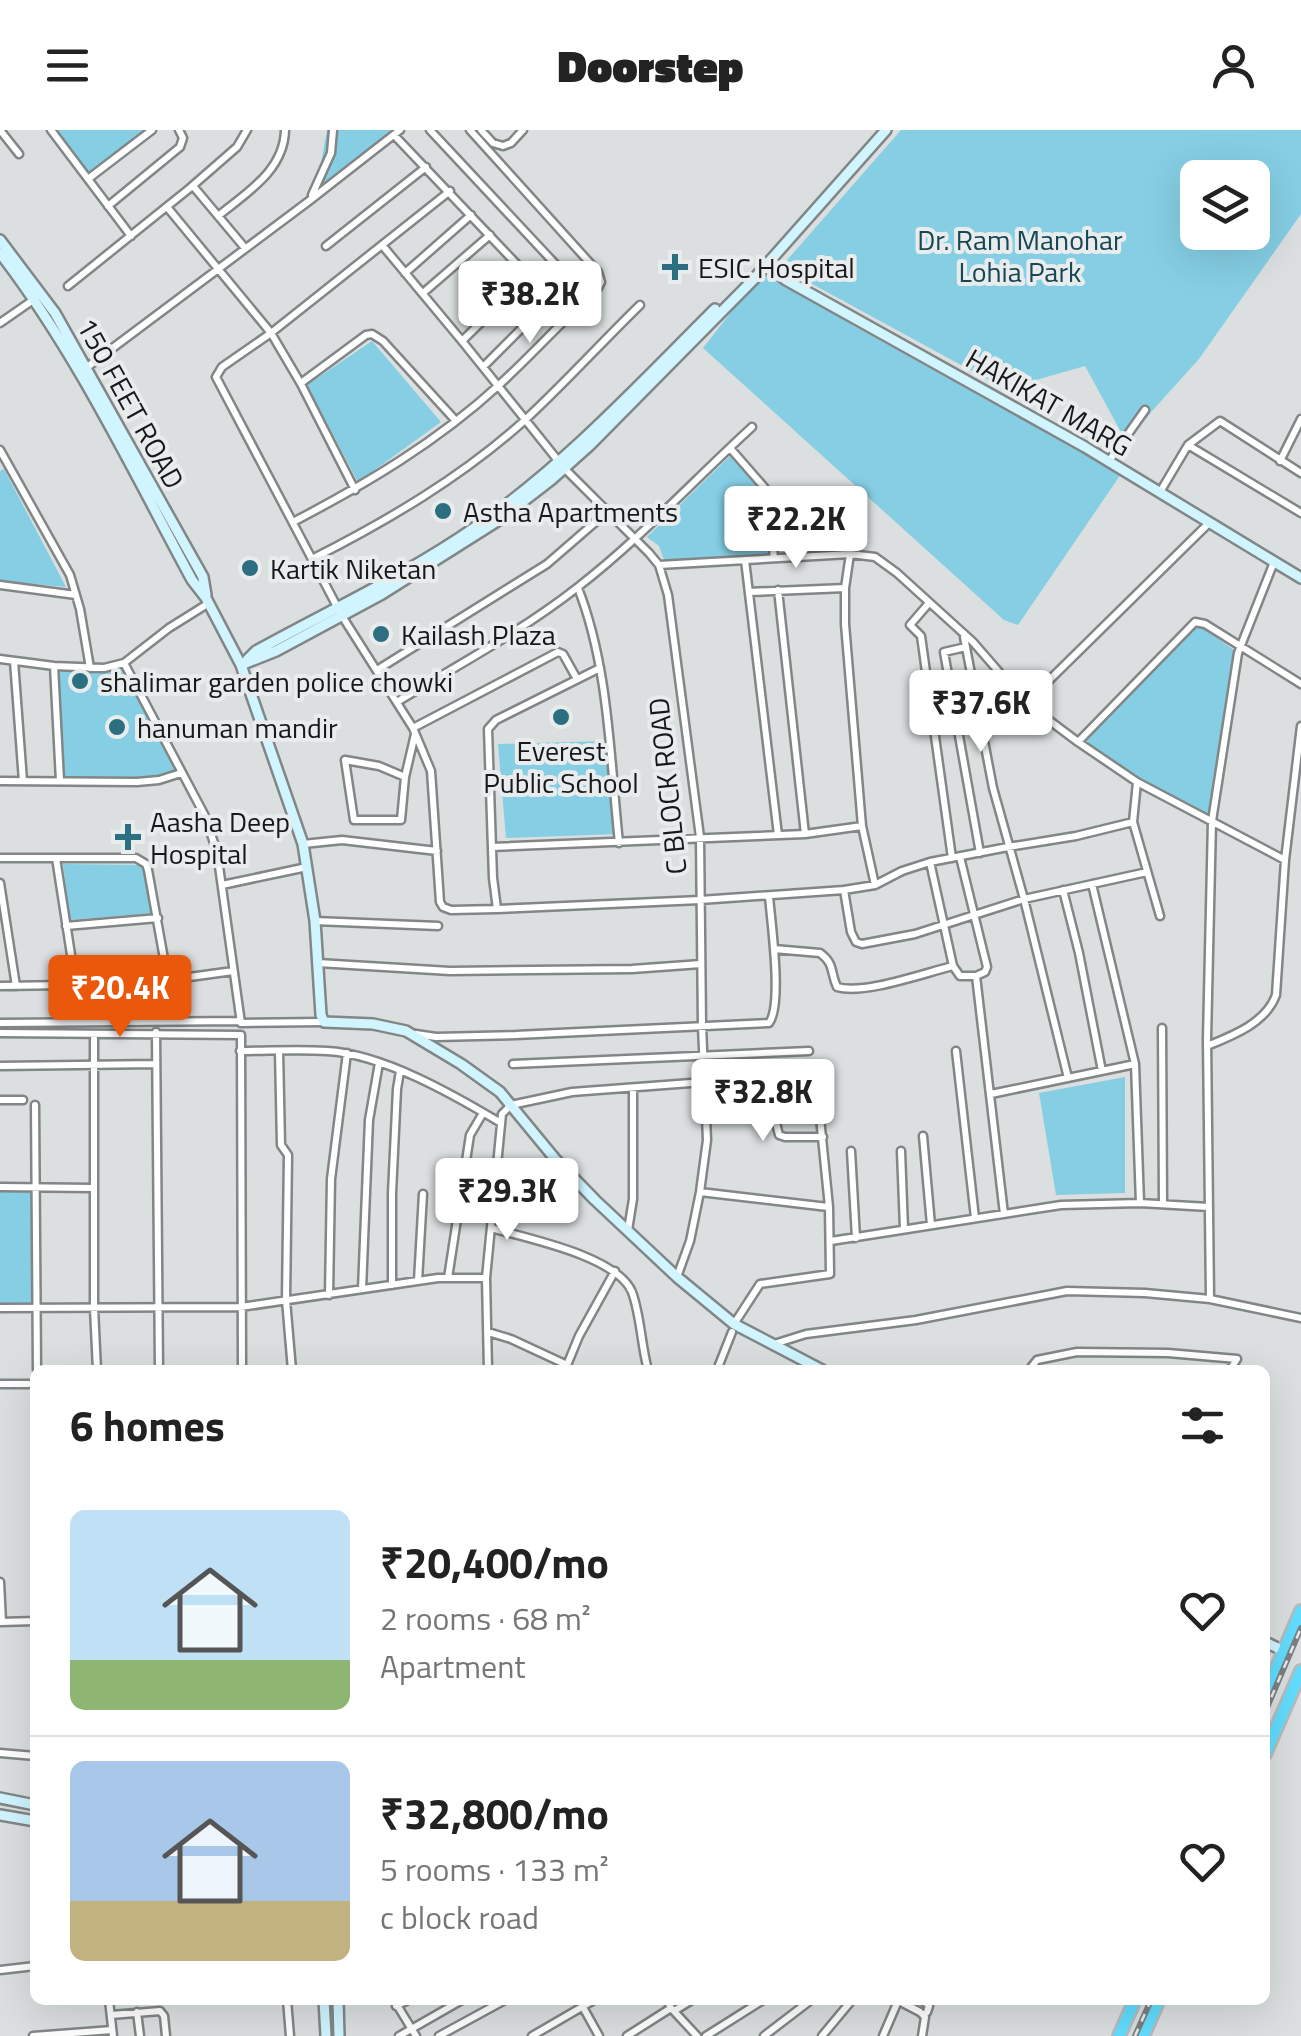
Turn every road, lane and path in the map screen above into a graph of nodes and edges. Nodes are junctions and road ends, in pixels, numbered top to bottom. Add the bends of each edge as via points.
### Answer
1 (0, 130) edge
2 (51, 130) edge
3 (152, 130) edge
4 (179, 130) edge
5 (247, 130) edge
6 (285, 130) edge
7 (334, 130) edge
8 (430, 130) edge
9 (470, 130) edge
10 (481, 130) edge
11 (523, 130) edge
12 (886, 130) edge
13 (397, 132) edge
14 (19, 154) dead end
15 (426, 167) junction
16 (88, 179) junction
17 (193, 186) junction
18 (450, 191) junction
19 (309, 201) junction
20 (108, 206) junction
21 (167, 206) junction
22 (471, 215) junction
23 (218, 216) junction
24 (490, 235) junction
25 (130, 236) junction
26 (0, 240) edge
27 (382, 245) junction
28 (326, 246) dead end
29 (244, 248) junction
30 (0, 253) edge
31 (768, 265) junction
32 (219, 268) junction
33 (405, 273) junction
34 (529, 274) junction
35 (68, 286) dead end
36 (422, 293) junction
37 (37, 296) junction
38 (588, 298) junction
39 (551, 299) junction
40 (640, 305) dead end
41 (567, 317) junction
42 (0, 323) edge
43 (270, 333) junction
44 (462, 340) junction
45 (483, 367) junction
46 (83, 371) junction
47 (301, 384) junction
48 (498, 386) junction
49 (1145, 410) dead end
50 (1301, 419) edge
51 (524, 420) junction
52 (456, 421) junction
53 (752, 427) dead end
54 (1188, 445) junction
55 (730, 448) junction
56 (0, 450) edge
57 (1109, 461) junction
58 (1280, 461) junction
59 (561, 465) junction
60 (1301, 473) edge
61 (355, 490) junction
62 (1160, 492) junction
63 (607, 512) junction
64 (1301, 513) edge
65 (293, 522) junction
66 (1210, 523) junction
67 (635, 539) junction
68 (850, 554) junction
69 (774, 558) junction
70 (312, 559) junction
71 (745, 560) junction
72 (1274, 562) junction
73 (659, 565) junction
74 (1301, 578) edge
75 (0, 585) edge
76 (578, 588) junction
77 (845, 588) junction
78 (778, 590) junction
79 (749, 592) junction
80 (76, 595) junction
81 (207, 601) junction
82 (929, 602) junction
83 (340, 613) junction
84 (964, 634) junction
85 (966, 648) junction
86 (1240, 648) junction
87 (0, 659) edge
88 (14, 662) junction
89 (124, 662) junction
90 (242, 665) junction
91 (54, 666) junction
92 (90, 668) junction
93 (600, 668) junction
94 (376, 670) junction
95 (576, 679) junction
96 (1301, 684) edge
97 (397, 702) junction
98 (1026, 703) junction
99 (1301, 726) edge
100 (414, 730) junction
101 (1078, 742) junction
102 (181, 772) junction
103 (406, 776) junction
104 (0, 781) edge
105 (22, 781) junction
106 (60, 781) junction
107 (1137, 782) junction
108 (1212, 821) junction
109 (1134, 822) junction
110 (862, 826) junction
111 (806, 834) junction
112 (778, 835) junction
113 (700, 838) junction
114 (619, 843) junction
115 (303, 844) junction
116 (492, 847) junction
117 (1008, 847) junction
118 (437, 851) junction
119 (980, 853) junction
120 (956, 857) junction
121 (0, 858) edge
122 (56, 858) junction
123 (1285, 860) junction
124 (930, 862) junction
125 (308, 867) junction
126 (1147, 872) junction
127 (0, 882) edge
128 (1092, 884) junction
129 (222, 885) junction
130 (874, 885) junction
131 (844, 890) junction
132 (1063, 890) junction
133 (769, 896) junction
134 (1024, 899) junction
135 (700, 900) junction
136 (497, 909) junction
137 (973, 916) junction
138 (1160, 916) dead end
139 (158, 918) junction
140 (315, 921) junction
141 (944, 925) junction
142 (66, 926) junction
143 (438, 926) dead end
144 (774, 950) junction
145 (318, 963) junction
146 (701, 964) junction
147 (954, 966) junction
148 (233, 971) junction
149 (976, 976) junction
150 (168, 981) junction
151 (0, 986) edge
152 (16, 986) junction
153 (76, 986) junction
154 (240, 1021) junction
155 (0, 1022) edge
156 (324, 1022) junction
157 (702, 1026) junction
158 (1162, 1028) dead end
159 (406, 1031) junction
160 (0, 1032) edge
161 (156, 1032) junction
162 (94, 1039) dead end
163 (1207, 1046) junction
164 (809, 1050) dead end
165 (278, 1051) junction
166 (956, 1051) dead end
167 (240, 1052) junction
168 (347, 1054) junction
169 (703, 1054) junction
170 (379, 1063) junction
171 (156, 1064) junction
172 (513, 1064) dead end
173 (1135, 1064) junction
174 (94, 1065) junction
175 (0, 1066) edge
176 (400, 1071) junction
177 (1102, 1071) junction
178 (1068, 1078) junction
179 (774, 1081) junction
180 (704, 1082) junction
181 (633, 1088) junction
182 (991, 1094) junction
183 (0, 1100) edge
184 (23, 1100) dead end
185 (511, 1104) junction
186 (36, 1105) dead end
187 (483, 1112) junction
188 (502, 1119) junction
189 (923, 1136) dead end
190 (823, 1137) junction
191 (850, 1151) dead end
192 (901, 1151) dead end
193 (0, 1188) edge
194 (36, 1188) junction
195 (94, 1188) junction
196 (700, 1192) junction
197 (423, 1194) dead end
198 (1140, 1203) junction
199 (1163, 1204) junction
200 (1209, 1206) junction
201 (829, 1207) junction
202 (1004, 1214) junction
203 (976, 1218) junction
204 (931, 1225) junction
205 (490, 1228) junction
206 (904, 1229) junction
207 (628, 1232) junction
208 (856, 1238) junction
209 (830, 1241) junction
210 (615, 1272) junction
211 (678, 1277) junction
212 (448, 1278) junction
213 (486, 1278) junction
214 (418, 1281) junction
215 (392, 1285) junction
216 (362, 1290) junction
217 (329, 1294) junction
218 (1210, 1298) junction
219 (286, 1300) junction
220 (242, 1307) junction
221 (0, 1308) edge
222 (36, 1308) junction
223 (94, 1308) junction
224 (157, 1308) junction
225 (1301, 1318) edge
226 (733, 1328) junction
227 (488, 1332) junction
228 (773, 1344) junction
229 (37, 1365) edge
230 (97, 1365) edge
231 (159, 1365) edge
232 (242, 1365) edge
233 (292, 1365) edge
234 (488, 1365) edge
235 (562, 1365) edge
236 (567, 1365) edge
237 (647, 1365) edge
238 (719, 1365) edge
239 (813, 1365) edge
240 (1033, 1365) edge
241 (1233, 1365) edge
242 (0, 1384) edge
243 (30, 1384) edge
244 (0, 1582) edge
245 (1301, 1611) edge
246 (30, 1621) edge
247 (1, 1622) edge
248 (1270, 1645) edge
249 (1284, 1652) junction
250 (1301, 1671) edge
251 (1270, 1684) edge
252 (1270, 1742) edge
253 (0, 1753) edge
254 (30, 1756) edge
255 (0, 1798) edge
256 (30, 1804) edge
257 (0, 1815) edge
258 (30, 1820) edge
259 (30, 1967) edge
260 (0, 1970) edge
261 (110, 2005) edge
262 (287, 2005) edge
263 (324, 2005) edge
264 (338, 2005) edge
265 (396, 2005) edge
266 (455, 2005) edge
267 (497, 2005) edge
268 (577, 2005) edge
269 (581, 2005) edge
270 (755, 2005) edge
271 (804, 2005) edge
272 (848, 2005) edge
273 (895, 2005) edge
274 (906, 2005) edge
275 (928, 2005) edge
276 (1132, 2005) edge
277 (1157, 2005) edge
278 (670, 2006) edge
279 (137, 2012) junction
280 (111, 2015) junction
281 (923, 2015) junction
282 (113, 2033) edge
283 (414, 2033) edge
284 (597, 2033) edge
285 (33, 2036) edge
286 (140, 2036) edge
287 (166, 2036) edge
288 (290, 2036) edge
289 (326, 2036) edge
290 (339, 2036) edge
291 (400, 2036) edge
292 (439, 2036) edge
293 (532, 2036) edge
294 (585, 2036) edge
295 (627, 2036) edge
296 (696, 2036) edge
297 (706, 2036) edge
298 (764, 2036) edge
299 (822, 2036) edge
300 (884, 2036) edge
301 (922, 2036) edge
302 (1119, 2036) edge
303 (1143, 2036) edge

1 - 14 street
2 - 16 street
3 - 16 street
4 - 20 street via 180,147
5 - 17 street
6 - 23 street via 272,168
7 - 19 street
8 - 38 street
9 - 38 street via 598,272 601,282
10 - 11 street via 503,146
12 - 31 street
13 - 15 street
13 - 19 street
15 - 18 street
15 - 28 street
16 - 20 street
17 - 21 street
17 - 23 street
18 - 22 street
18 - 27 street
19 - 29 street
20 - 25 street
21 - 25 street
21 - 32 street
22 - 24 street
22 - 33 street
23 - 29 street
24 - 34 street
24 - 36 street
25 - 35 street
26 - 37 street, 150 FEET ROAD
27 - 33 street, C BLOCK ROAD
27 - 43 street
29 - 32 street
30 - 37 street, 150 FEET ROAD
31 - 57 street, HAKIKAT MARG
31 - 59 street via 589,446
32 - 43 street
32 - 46 street
33 - 36 street, C BLOCK ROAD
34 - 39 street
34 - 44 street
36 - 44 street, C BLOCK ROAD
37 - 42 street
37 - 46 street, 150 FEET ROAD
38 - 41 street
39 - 41 street
39 - 45 street
40 - 51 street
41 - 48 street
43 - 47 street
43 - 65 street via 216,376
44 - 45 street, C BLOCK ROAD
45 - 48 street, C BLOCK ROAD
46 - 81 street, 150 FEET ROAD
47 - 52 street via 372,334
47 - 61 street
48 - 51 street, C BLOCK ROAD
48 - 52 street
49 - 57 street
50 - 58 street
51 - 59 street, C BLOCK ROAD
51 - 70 street via 414,503
52 - 61 street
53 - 55 street
54 - 58 street via 1220,421
54 - 62 street
54 - 64 street
55 - 67 street
55 - 69 street via 764,487
56 - 80 street
57 - 62 street, HAKIKAT MARG
58 - 60 street
59 - 63 street, C BLOCK ROAD
59 - 83 street via 500,520
61 - 65 street
62 - 66 street, HAKIKAT MARG
63 - 67 street, C BLOCK ROAD
63 - 94 street via 548,564
65 - 70 street
66 - 72 street, HAKIKAT MARG
66 - 98 street
67 - 73 street, C BLOCK ROAD
67 - 76 street
68 - 69 street
68 - 77 street
68 - 82 street via 876,557
69 - 71 street
70 - 83 street
71 - 73 street
71 - 79 street
72 - 74 street, HAKIKAT MARG
72 - 86 street
73 - 113 street, C BLOCK ROAD
75 - 80 street
76 - 93 street
76 - 97 street
77 - 78 street
77 - 110 street
78 - 79 street
78 - 111 street
79 - 112 street
80 - 92 street
81 - 89 street
81 - 90 street, 150 FEET ROAD
82 - 84 street
82 - 120 street via 910,626 922,636
83 - 90 street
83 - 94 street
84 - 85 street
84 - 98 street
85 - 117 street
85 - 119 street via 944,652
86 - 96 street
86 - 101 street via 1195,622
86 - 108 street
87 - 88 street
88 - 91 street
88 - 105 street
89 - 92 street
89 - 102 street
90 - 115 street, 150 FEET ROAD
91 - 92 street
91 - 106 street
93 - 95 street
93 - 114 street
94 - 97 street
95 - 100 street via 558,652
95 - 116 street via 488,728
97 - 100 street
98 - 101 street
99 - 123 street
100 - 103 street
100 - 118 street via 432,770
101 - 107 street
102 - 106 street via 137,782
102 - 129 street via 204,816
103 - 103 street via 345,760 353,819 402,820
104 - 105 street
105 - 106 street
107 - 108 street
107 - 109 street
108 - 123 street
108 - 163 street
109 - 117 street
109 - 126 street
110 - 111 street
110 - 130 street
111 - 112 street
112 - 113 street
113 - 114 street
113 - 135 street, C BLOCK ROAD
114 - 116 street
115 - 118 street via 342,840
115 - 125 street, 150 FEET ROAD
116 - 136 street
117 - 119 street
117 - 134 street
118 - 136 street via 442,907
119 - 120 street
120 - 124 street
120 - 137 street
121 - 122 street
122 - 139 street via 142,860
122 - 142 street
123 - 163 street via 1273,1003 1244,1030
124 - 130 street
124 - 141 street
125 - 129 street
125 - 140 street, 150 FEET ROAD
126 - 128 street
126 - 138 street
127 - 152 street
128 - 132 street
128 - 173 street
129 - 148 street
130 - 131 street
131 - 133 street
131 - 141 street via 856,942
132 - 134 street
132 - 177 street
133 - 135 street
133 - 144 street
134 - 137 street
134 - 178 street
135 - 136 street
135 - 146 street, C BLOCK ROAD
137 - 141 street
137 - 149 street via 987,967
139 - 142 street
139 - 150 street
140 - 143 street
140 - 145 street, 150 FEET ROAD
141 - 147 street
142 - 153 street
144 - 147 street via 820,952 842,989
144 - 157 street via 775,1012 769,1023
145 - 146 street via 450,972
145 - 156 street, 150 FEET ROAD
146 - 157 street, C BLOCK ROAD
147 - 149 street via 960,976
148 - 150 street
148 - 154 street
149 - 182 street
150 - 153 street
151 - 152 street
152 - 153 street
154 - 155 street
154 - 156 street
156 - 159 street
157 - 159 street via 436,1037
157 - 169 street, C BLOCK ROAD
158 - 199 street
159 - 185 street
160 - 161 street
161 - 167 street via 240,1035
161 - 171 street
162 - 174 street
163 - 200 street
164 - 169 street
165 - 167 street
165 - 168 street
165 - 219 street via 281,1145 288,1155
166 - 203 street
167 - 220 street
168 - 170 street
168 - 217 street via 331,1179
169 - 172 street
169 - 180 street, C BLOCK ROAD
170 - 176 street
170 - 216 street via 368,1120
171 - 174 street
171 - 224 street
173 - 177 street
173 - 198 street
174 - 175 street
174 - 195 street
176 - 187 street
176 - 215 street
177 - 178 street
178 - 182 street
179 - 180 street
179 - 190 street via 813,1084
179 - 190 street via 779,1136
180 - 181 street
180 - 196 street, C BLOCK ROAD
181 - 185 street
181 - 207 street
182 - 202 street
183 - 184 street
185 - 188 street
185 - 207 street
186 - 194 street
187 - 188 street
187 - 212 street via 470,1135
188 - 205 street
189 - 204 street
190 - 201 street
191 - 208 street
192 - 206 street
193 - 194 street
194 - 195 street
194 - 222 street
195 - 223 street
196 - 201 street
196 - 211 street, C BLOCK ROAD
197 - 214 street
198 - 199 street
198 - 202 street via 1061,1204
199 - 200 street
200 - 218 street
201 - 209 street
202 - 203 street
203 - 204 street
204 - 206 street
205 - 210 street via 577,1253
205 - 213 street
206 - 208 street
207 - 211 street
208 - 209 street
209 - 226 street via 830,1274 760,1284
210 - 236 street
210 - 237 street via 630,1288
211 - 226 street
212 - 213 street
212 - 214 street
213 - 227 street
214 - 215 street
215 - 216 street
216 - 217 street
217 - 219 street
218 - 225 street
218 - 228 street via 1068,1291
219 - 220 street
219 - 233 street
220 - 224 street
220 - 232 street
221 - 222 street
222 - 223 street
222 - 229 street
223 - 224 street
223 - 230 street
224 - 231 street
226 - 228 street
226 - 238 street
227 - 234 street
227 - 235 street
228 - 239 street
240 - 241 street via 1077,1352 1168,1352 1237,1359
242 - 243 street
244 - 247 street
245 - 249 highway
246 - 247 street
248 - 249 street
249 - 251 highway
250 - 252 highway
253 - 254 street
255 - 256 street
257 - 258 street
259 - 260 street
261 - 280 street
262 - 288 street
263 - 289 street
264 - 290 street
265 - 283 street
266 - 283 street
267 - 292 street
268 - 293 street
269 - 284 street
270 - 297 street
271 - 298 street
272 - 299 street
273 - 300 street
274 - 281 street
275 - 281 street
276 - 302 highway
277 - 303 highway
278 - 295 street
278 - 296 street
279 - 280 street
279 - 286 street
279 - 287 street via 163,2012
280 - 282 street
281 - 301 street
282 - 285 street
283 - 291 street
284 - 294 street

